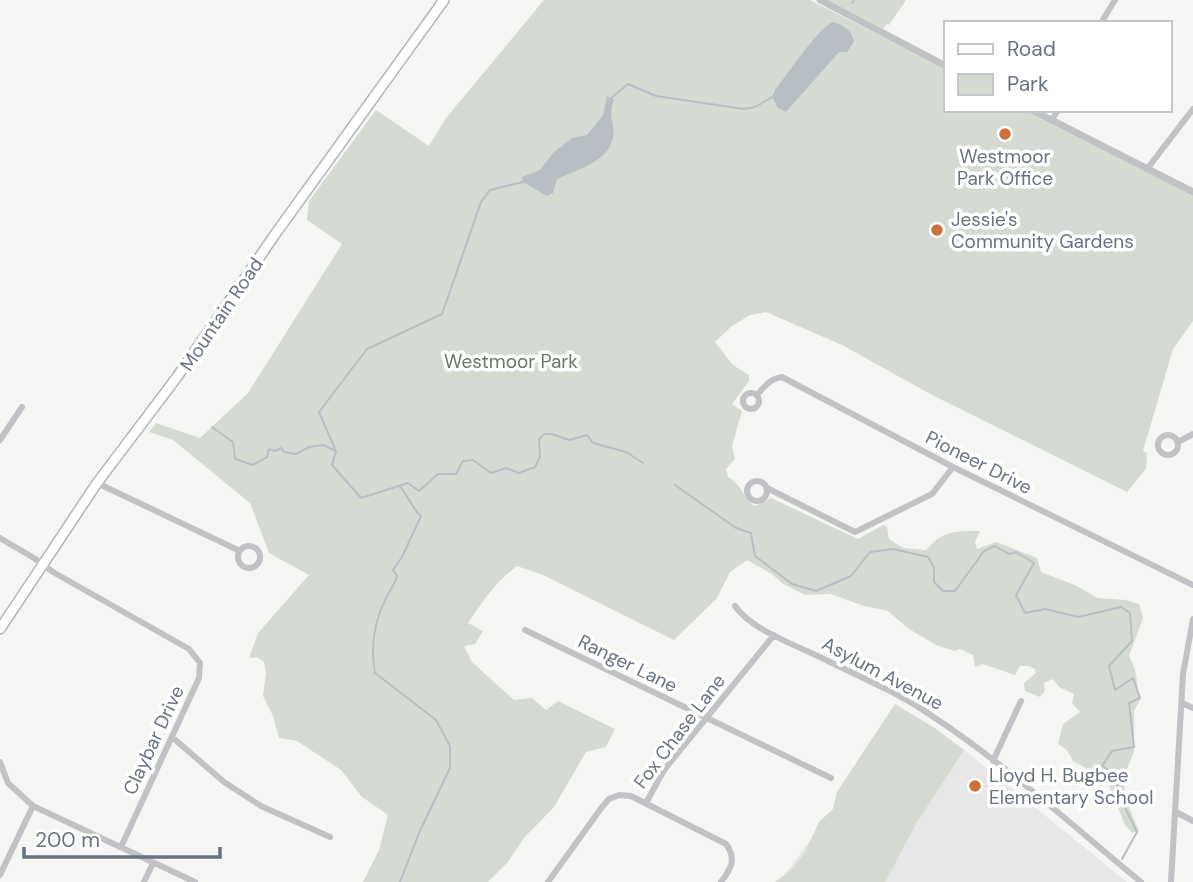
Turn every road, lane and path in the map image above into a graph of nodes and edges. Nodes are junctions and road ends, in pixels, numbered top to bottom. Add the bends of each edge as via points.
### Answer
1 (443, 0) edge
2 (820, 0) edge
3 (1115, 0) edge
4 (1102, 21) edge
5 (944, 65) edge
6 (1193, 109) edge
7 (1036, 112) edge
8 (1057, 112) edge
9 (1052, 120) junction
10 (1147, 169) junction
11 (1193, 192) edge
12 (757, 396) dead end
13 (22, 407) dead end
14 (1193, 434) edge
15 (0, 440) edge
16 (1178, 442) dead end
17 (953, 467) junction
18 (97, 483) junction
19 (767, 488) dead end
20 (0, 538) edge
21 (240, 551) dead end
22 (43, 564) junction
23 (1193, 585) edge
24 (735, 606) dead end
25 (1193, 619) edge
26 (0, 629) edge
27 (524, 630) dead end
28 (774, 635) junction
29 (1021, 701) dead end
30 (1182, 703) junction
31 (1193, 708) edge
32 (707, 718) junction
33 (172, 737) junction
34 (993, 761) junction
35 (0, 762) edge
36 (831, 778) dead end
37 (646, 803) junction
38 (33, 806) junction
39 (1176, 812) junction
40 (1193, 821) edge
41 (330, 837) dead end
42 (121, 847) junction
43 (153, 863) junction
44 (0, 875) edge
45 (144, 882) edge
46 (195, 882) edge
47 (548, 882) edge
48 (721, 882) edge
49 (1142, 882) edge
50 (1171, 882) edge

1 - 18 main road, Mountain Road
2 - 5 street
3 - 4 street
6 - 10 street
7 - 9 street
8 - 9 street
9 - 10 street
10 - 11 street
12 - 17 street, Pioneer Drive via 769,382 782,377
13 - 15 street
14 - 16 street
17 - 19 street via 932,494 855,532
17 - 23 street, Pioneer Drive
18 - 21 street
18 - 22 main road, Mountain Road
20 - 22 street
22 - 26 main road, Mountain Road
22 - 33 street, Claybar Drive via 197,656 199,678
24 - 28 street, Asylum Avenue
25 - 30 street
27 - 32 street, Ranger Lane
28 - 32 street, Fox Chase Lane
28 - 34 street, Asylum Avenue via 912,703
29 - 34 street
30 - 31 street
30 - 39 street
32 - 36 street, Ranger Lane
32 - 37 street, Fox Chase Lane via 664,770
33 - 41 street via 224,782 261,806
33 - 42 street, Claybar Drive
34 - 49 street, Asylum Avenue
35 - 38 street via 8,783
37 - 47 street, Fox Chase Lane via 628,795 609,799
37 - 48 street via 726,844 733,863
38 - 42 street
38 - 44 street
39 - 40 street
39 - 50 street
42 - 43 street
43 - 45 street
43 - 46 street

